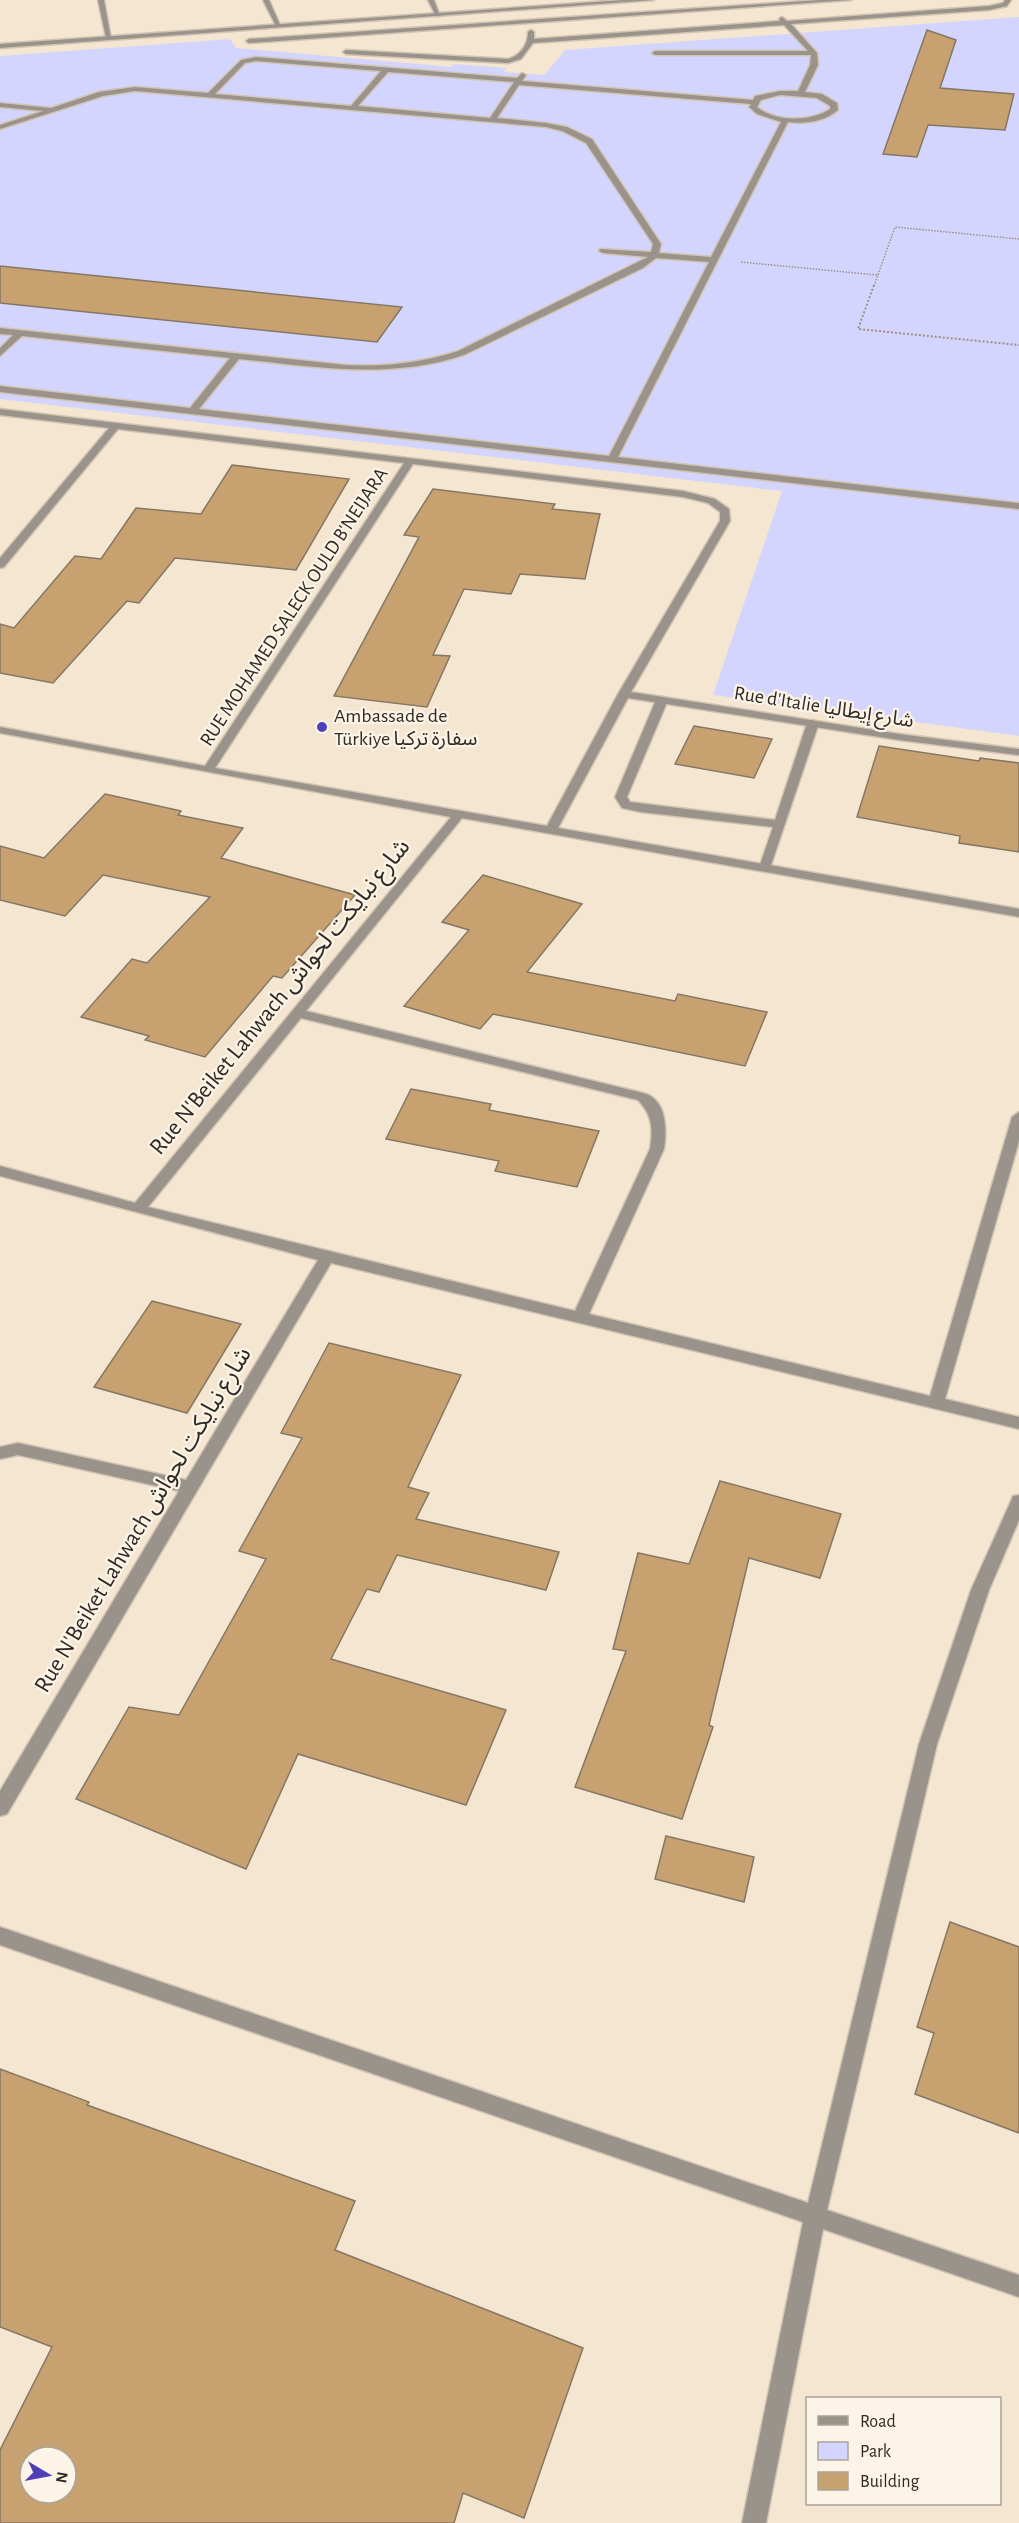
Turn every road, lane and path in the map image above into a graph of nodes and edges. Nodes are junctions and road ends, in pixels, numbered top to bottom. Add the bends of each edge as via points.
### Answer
1 (101, 0) edge
2 (266, 0) edge
3 (431, 0) edge
4 (651, 0) edge
5 (848, 0) edge
6 (1008, 0) edge
7 (765, 3) edge
8 (438, 15) junction
9 (347, 21) junction
10 (523, 22) junction
11 (786, 22) junction
12 (279, 26) junction
13 (347, 34) junction
14 (109, 38) junction
15 (249, 41) dead end
16 (531, 41) junction
17 (0, 46) edge
18 (346, 52) junction
19 (655, 53) dead end
20 (814, 53) junction
21 (339, 66) junction
22 (387, 69) junction
23 (519, 79) junction
24 (801, 93) junction
25 (210, 95) junction
26 (754, 102) junction
27 (0, 105) edge
28 (354, 107) junction
29 (54, 110) junction
30 (786, 119) junction
31 (492, 120) junction
32 (0, 128) edge
33 (1019, 239) edge
34 (603, 250) dead end
35 (655, 255) junction
36 (714, 260) junction
37 (878, 275) junction
38 (0, 331) edge
39 (20, 333) junction
40 (1019, 345) edge
41 (0, 353) edge
42 (237, 356) junction
43 (0, 389) edge
44 (193, 411) junction
45 (0, 412) edge
46 (116, 426) junction
47 (612, 459) junction
48 (409, 463) junction
49 (1019, 506) edge
50 (0, 565) edge
51 (624, 694) junction
52 (662, 700) junction
53 (813, 723) junction
54 (0, 729) edge
55 (1019, 752) edge
56 (208, 770) junction
57 (459, 815) junction
58 (778, 824) junction
59 (550, 831) junction
60 (765, 868) junction
61 (1019, 913) edge
62 (297, 1013) junction
63 (1019, 1117) edge
64 (0, 1171) edge
65 (138, 1209) junction
66 (327, 1257) junction
67 (580, 1318) junction
68 (936, 1402) junction
69 (1019, 1424) edge
70 (0, 1453) edge
71 (189, 1488) junction
72 (1019, 1501) edge
73 (0, 1808) edge
74 (0, 1936) edge
75 (816, 2216) junction
76 (1019, 2286) edge
77 (754, 2523) edge

1 - 14 street
2 - 12 street
3 - 8 street
4 - 8 street
5 - 7 street
6 - 11 street via 1005,5 989,8
7 - 10 street
7 - 11 street
8 - 9 street
9 - 12 street
9 - 13 street
10 - 13 street
10 - 16 street via 531,33
11 - 16 street
11 - 20 street
12 - 14 street
13 - 15 street
13 - 18 street
14 - 17 street
16 - 18 street via 519,58 508,61
18 - 21 street
19 - 20 street
20 - 24 street via 814,64
21 - 22 street
21 - 25 street via 247,60
22 - 23 street
22 - 28 street
23 - 26 street
23 - 31 street
24 - 26 street via 768,95
24 - 30 street via 828,100 834,110 811,119
25 - 28 street
25 - 29 street via 123,90
26 - 30 street via 756,111
27 - 29 street
28 - 31 street
29 - 32 street
30 - 36 street
31 - 35 street via 546,125 589,141 657,244
33 - 37 path via 896,227
34 - 35 street
35 - 36 street
35 - 42 street via 640,266 442,360 371,369
36 - 37 path
36 - 47 street
37 - 40 path via 858,329
38 - 39 street
39 - 41 street
39 - 42 street
42 - 44 street
43 - 44 street
44 - 47 street
45 - 46 street
46 - 48 street
46 - 50 street
47 - 49 street
48 - 51 street via 703,498 725,511 725,521
48 - 56 street, RUE MOHAMED SALECK OULD B'NEIJARA
51 - 52 street, Rue d'Italie شارع إيطاليا
51 - 59 street
52 - 53 street, Rue d'Italie شارع إيطاليا
52 - 58 street via 621,797 626,805
53 - 55 street, Rue d'Italie شارع إيطاليا
53 - 58 street
54 - 56 street
56 - 57 street
57 - 59 street
57 - 62 street, Rue N'Beiket Lahwach شارع نبايكت لحواش
58 - 60 street
59 - 60 street
60 - 61 street
62 - 65 street, Rue N'Beiket Lahwach شارع نبايكت لحواش
62 - 67 street via 643,1097 656,1109 660,1122 657,1149
63 - 68 street
64 - 65 street
65 - 66 street
66 - 67 street
66 - 71 street, Rue N'Beiket Lahwach شارع نبايكت لحواش
67 - 68 street
68 - 69 street
70 - 71 street via 18,1449
71 - 73 street, Rue N'Beiket Lahwach شارع نبايكت لحواش
72 - 75 street via 980,1590 928,1744
74 - 75 street
75 - 76 street
75 - 77 street

